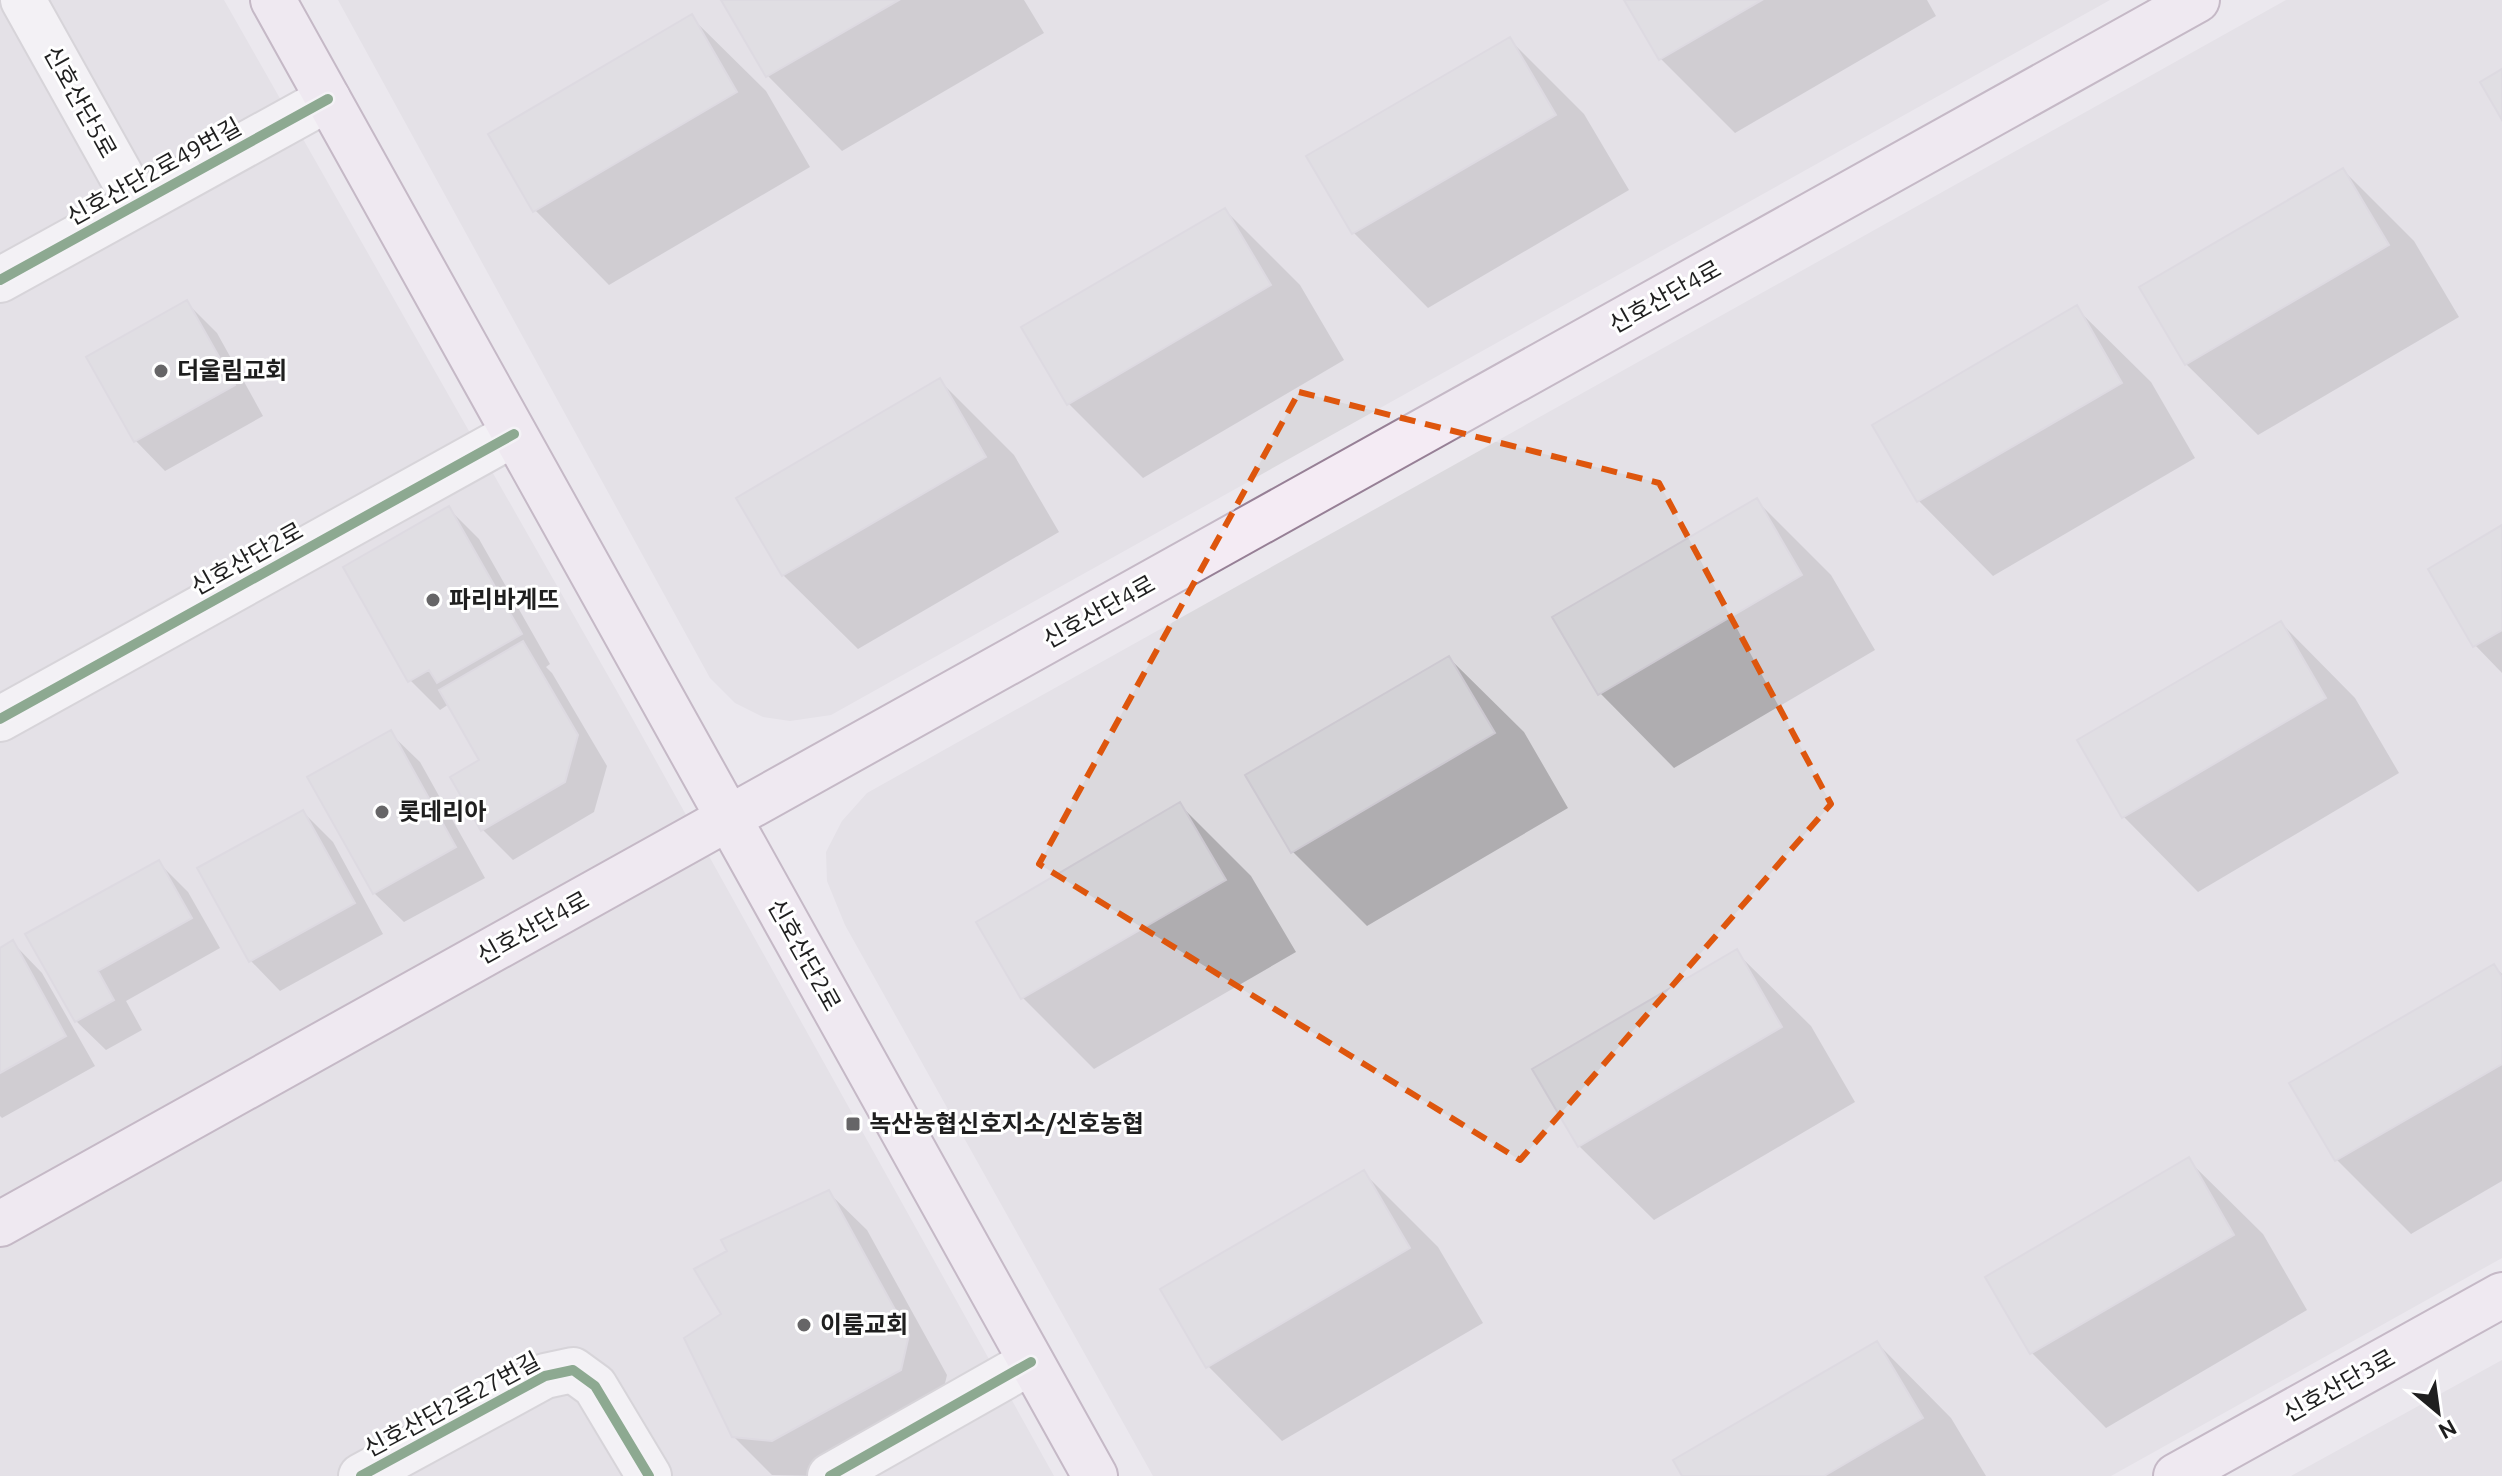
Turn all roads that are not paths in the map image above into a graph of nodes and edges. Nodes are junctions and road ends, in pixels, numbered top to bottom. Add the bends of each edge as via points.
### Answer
1 (23, 0) edge
2 (273, 0) edge
3 (2197, 0) edge
4 (328, 99) junction
5 (137, 204) junction
6 (0, 280) edge
7 (514, 434) junction
8 (0, 719) edge
9 (729, 819) junction
10 (0, 1224) edge
11 (2502, 1295) edge
12 (1031, 1362) junction
13 (361, 1476) edge
14 (649, 1476) edge
15 (830, 1476) edge
16 (1095, 1476) edge
17 (2176, 1476) edge

1 - 5 street, 신호산단5로
2 - 4 main road, 신호산단2로
3 - 9 main road, 신호산단4로
4 - 5 street, 신호산단2로49번길
4 - 7 main road, 신호산단2로
5 - 6 street, 신호산단2로49번길
7 - 8 street, 신호산단2로
7 - 9 main road, 신호산단2로
9 - 10 main road, 신호산단4로
9 - 12 main road, 신호산단2로
11 - 17 main road, 신호산단3로
12 - 15 street
12 - 16 main road, 신호산단2로
13 - 14 street, 신호산단2로27번길 via 545,1376 573,1370 595,1386

